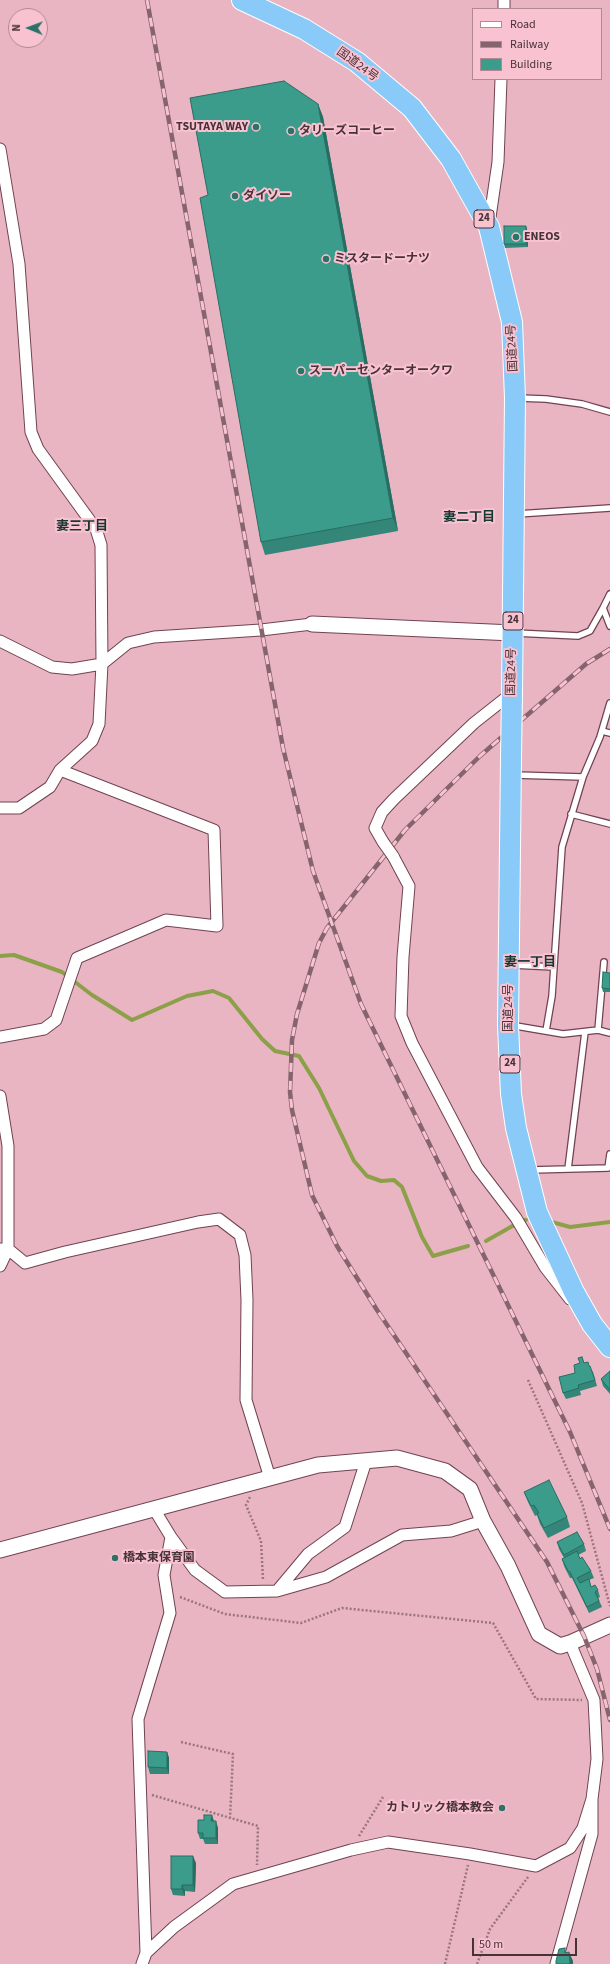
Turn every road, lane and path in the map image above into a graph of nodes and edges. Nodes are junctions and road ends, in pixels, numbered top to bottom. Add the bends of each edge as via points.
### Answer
1 (242, 0) edge
2 (501, 80) edge
3 (0, 149) edge
4 (489, 227) junction
5 (515, 398) junction
6 (610, 412) edge
7 (610, 508) edge
8 (514, 514) junction
9 (610, 594) edge
10 (604, 611) junction
11 (312, 624) joint
12 (610, 626) edge
13 (513, 633) junction
14 (0, 641) edge
15 (102, 664) junction
16 (512, 693) junction
17 (610, 704) edge
18 (602, 731) junction
19 (610, 733) edge
20 (511, 766) junction
21 (60, 770) junction
22 (582, 777) junction
23 (1, 808) edge
24 (571, 814) junction
25 (610, 824) edge
26 (604, 962) dead end
27 (510, 965) junction
28 (554, 967) junction
29 (508, 1024) junction
30 (598, 1030) junction
31 (546, 1031) junction
32 (585, 1032) junction
33 (610, 1033) edge
34 (0, 1037) edge
35 (0, 1096) edge
36 (610, 1154) edge
37 (568, 1169) junction
38 (526, 1170) junction
39 (4, 1249) edge
40 (0, 1266) edge
41 (586, 1313) junction
42 (610, 1347) edge
43 (528, 1380) dead end
44 (366, 1461) junction
45 (265, 1479) junction
46 (154, 1509) junction
47 (483, 1521) junction
48 (171, 1537) junction
49 (0, 1550) edge
50 (263, 1591) junction
51 (277, 1591) junction
52 (167, 1592) junction
53 (610, 1606) edge
54 (610, 1625) edge
55 (570, 1643) junction
56 (594, 1700) junction
57 (181, 1742) dead end
58 (140, 1792) junction
59 (383, 1797) dead end
60 (592, 1799) junction
61 (230, 1818) junction
62 (351, 1850) junction
63 (470, 1854) junction
64 (536, 1866) junction
65 (257, 1877) junction
66 (144, 1959) edge
67 (445, 1964) edge
68 (477, 1964) edge
69 (556, 1964) edge

1 - 4 highway, 国道24号 / 24 via 304,29 357,62 412,108 451,160
2 - 4 street via 498,162
3 - 15 street via 19,264 31,432 38,449 96,529 101,544
4 - 5 highway, 国道24号 / 24 via 512,322
5 - 6 lane via 582,404
5 - 8 highway, 国道24号 / 24
7 - 8 lane
8 - 13 highway, 国道24号 / 24
9 - 10 lane
10 - 12 lane
10 - 13 lane via 590,631 578,636
11 - 13 street
11 - 15 street via 154,637 128,643
13 - 16 highway, 国道24号 / 24
14 - 15 street via 52,667 72,668
15 - 21 street via 99,724 92,741
16 - 20 highway, 国道24号 / 24, bridge
16 - 41 street, bridge via 474,723 394,799 382,812 375,828 409,886 401,1016 412,1043 477,1167 516,1218 545,1267 570,1299
17 - 18 lane
18 - 19 lane
18 - 22 lane
20 - 22 lane
20 - 27 highway, 国道24号 / 24
21 - 23 street via 50,787 19,808
21 - 34 street via 214,830 217,926 166,920 77,958 56,1020 44,1029
22 - 24 lane
24 - 25 lane
24 - 28 lane via 562,847
26 - 30 lane
27 - 28 lane
27 - 29 highway, 国道24号 / 24
28 - 31 lane
29 - 31 lane
29 - 38 highway, 国道24号 / 24 via 511,1094
30 - 32 lane
30 - 33 lane
31 - 32 lane via 563,1034
32 - 37 lane
35 - 39 street via 8,1146
36 - 37 lane via 608,1168
37 - 38 lane
38 - 41 highway, 国道24号 / 24 via 537,1212
39 - 40 street
39 - 45 street via 25,1263 219,1219 240,1235 245,1255 247,1300 246,1400
41 - 42 highway, 国道24号 / 24
43 - 53 path via 582,1503
44 - 45 street via 318,1465
44 - 47 street via 397,1458 445,1471 470,1489
44 - 51 street via 345,1527 308,1554
45 - 46 street
45 - 50 path via 246,1505 261,1541
46 - 48 street
46 - 49 street
47 - 51 street via 451,1531 402,1536 326,1577
47 - 55 street via 508,1566 539,1634 560,1646
48 - 50 street via 195,1570 224,1592
48 - 52 street via 164,1575
50 - 51 street
52 - 56 path via 225,1614 300,1623 342,1608 493,1623 536,1699
52 - 58 street via 170,1612 138,1719
54 - 55 street
55 - 56 street
56 - 60 street via 597,1759
57 - 61 path via 233,1754
58 - 61 path
58 - 66 street
59 - 62 path
60 - 64 street via 583,1828 570,1848
60 - 69 street via 592,1834
61 - 65 path via 258,1826
62 - 63 street via 388,1842
62 - 65 street
63 - 64 street
63 - 67 path
64 - 68 path via 490,1929
65 - 66 street via 233,1884 174,1927

